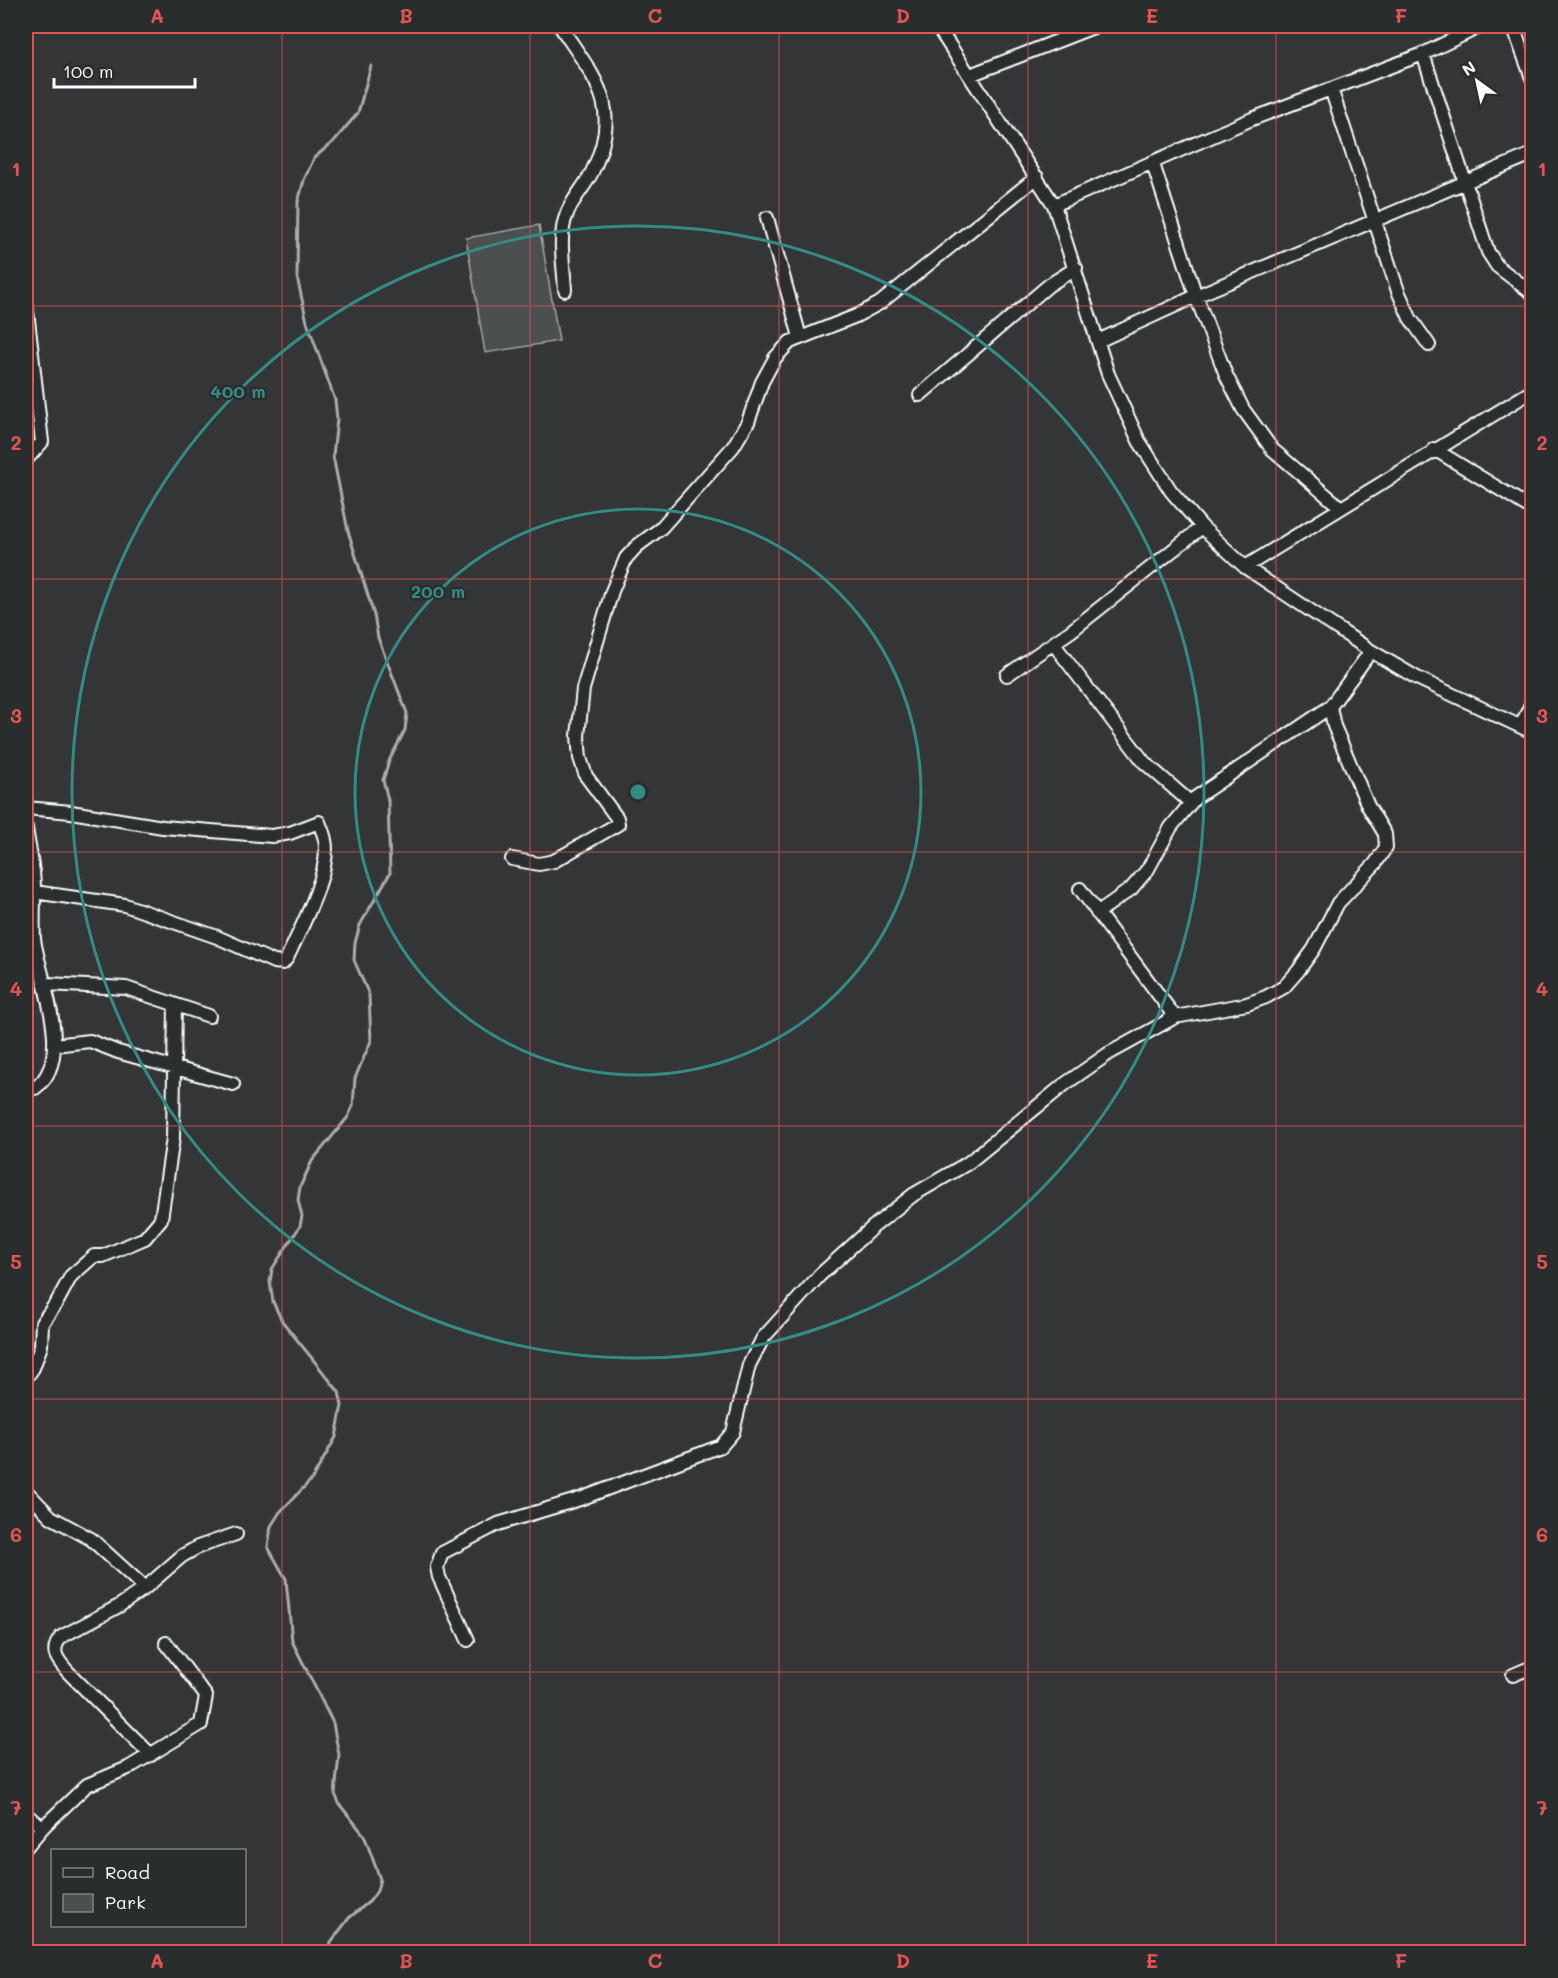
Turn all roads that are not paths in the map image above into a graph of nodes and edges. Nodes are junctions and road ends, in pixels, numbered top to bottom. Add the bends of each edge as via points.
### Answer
1 (560, 26) edge
2 (937, 26) edge
3 (1096, 26) edge
4 (1481, 26) edge
5 (1514, 26) edge
6 (1422, 54) junction
7 (970, 75) junction
8 (1533, 78) edge
9 (1331, 89) junction
10 (1533, 154) edge
11 (1153, 164) junction
12 (1037, 177) junction
13 (1466, 183) junction
14 (1054, 205) junction
15 (767, 218) dead end
16 (1377, 221) junction
17 (1076, 268) junction
18 (565, 290) dead end
19 (1533, 293) edge
20 (1196, 296) junction
21 (26, 302) edge
22 (800, 337) junction
23 (1098, 341) junction
24 (1429, 345) dead end
25 (1533, 391) edge
26 (920, 395) dead end
27 (1434, 449) junction
28 (26, 460) edge
29 (1340, 507) junction
30 (1533, 509) edge
31 (1202, 527) junction
32 (1245, 567) junction
33 (1053, 643) junction
34 (1371, 651) junction
35 (1007, 675) dead end
36 (1533, 702) edge
37 (1330, 707) junction
38 (1527, 729) edge
39 (1191, 803) junction
40 (26, 808) edge
41 (26, 828) edge
42 (512, 859) dead end
43 (1080, 889) dead end
44 (34, 891) junction
45 (1097, 913) junction
46 (47, 984) junction
47 (175, 1005) junction
48 (209, 1016) dead end
49 (1176, 1017) junction
50 (54, 1045) junction
51 (174, 1068) junction
52 (233, 1084) dead end
53 (26, 1086) edge
54 (26, 1378) edge
55 (26, 1491) edge
56 (236, 1534) dead end
57 (145, 1588) junction
58 (468, 1640) dead end
59 (166, 1643) dead end
60 (1533, 1667) edge
61 (1513, 1675) dead end
62 (151, 1755) junction
63 (26, 1815) edge
64 (43, 1827) junction
65 (26, 1847) edge

1 - 18 street via 605,100 608,116 592,173 566,214
2 - 7 street
3 - 7 street
4 - 6 street
5 - 8 street
6 - 9 street
6 - 13 street
7 - 12 street
9 - 11 street via 1252,119
9 - 16 street
10 - 13 street
11 - 14 street
11 - 20 street
12 - 14 street
12 - 22 street via 880,303
13 - 16 street
13 - 19 street via 1488,252 1497,266
14 - 17 street
15 - 22 street
16 - 20 street
16 - 24 street via 1398,291 1410,318
17 - 23 street
17 - 26 street via 1049,285
20 - 23 street
20 - 29 street via 1226,375 1258,433
21 - 28 street via 42,442
22 - 42 street via 775,358 733,447 660,529 626,558 612,591 583,689 578,736 586,776 618,824 554,861 539,864
23 - 31 street via 1108,374 1139,441 1171,491
25 - 27 street
27 - 29 street
27 - 30 street
29 - 32 street
31 - 32 street
31 - 33 street
32 - 34 street
33 - 35 street
33 - 39 street via 1144,762
34 - 37 street
34 - 38 street via 1417,678
36 - 38 street
37 - 39 street via 1210,786
37 - 49 street via 1334,726 1368,806 1385,834 1386,847 1338,903 1314,949 1284,987 1247,1004
39 - 45 street via 1131,889
40 - 44 street via 163,827 272,836 319,822 326,841 316,893 283,963 125,905
41 - 44 street
43 - 45 street
44 - 46 street via 34,940
45 - 49 street
46 - 47 street via 126,988
46 - 50 street
47 - 48 street
47 - 51 street
49 - 58 street via 1108,1054 1065,1084 968,1163 913,1195 820,1275 763,1338 748,1365 733,1432 721,1446 580,1499 498,1524 442,1553 437,1567 439,1577
50 - 51 street via 90,1041
50 - 53 street via 42,1083 35,1088
51 - 52 street
51 - 54 street via 173,1138 161,1219 145,1238 94,1256 71,1276 42,1323 41,1346
55 - 57 street via 51,1517 91,1539
56 - 57 street via 182,1556
57 - 62 street via 61,1637 54,1652 68,1672
59 - 62 street via 202,1687 207,1696 205,1712 201,1724
60 - 61 street
62 - 64 street via 87,1785
63 - 64 street
64 - 65 street

